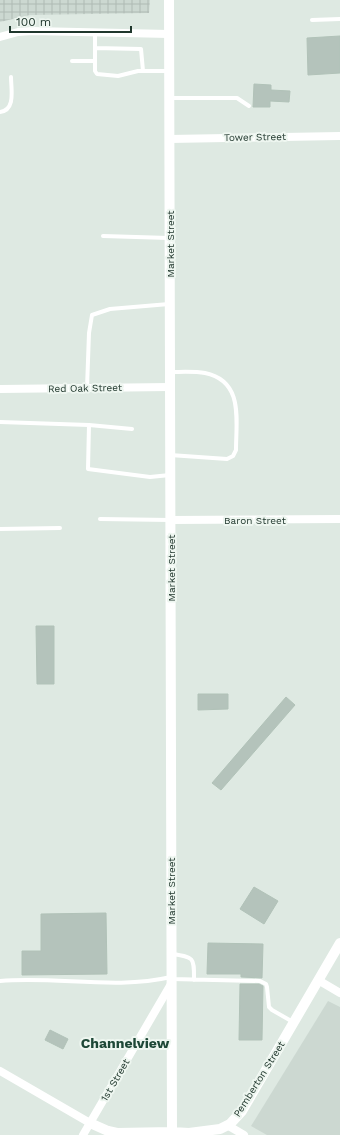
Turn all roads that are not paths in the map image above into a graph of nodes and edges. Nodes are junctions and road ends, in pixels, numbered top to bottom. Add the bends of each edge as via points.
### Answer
1 (169, 0) edge
2 (340, 19) edge
3 (312, 20) dead end
4 (95, 32) junction
5 (169, 34) junction
6 (0, 37) edge
7 (95, 48) junction
8 (72, 61) dead end
9 (95, 61) junction
10 (143, 71) junction
11 (169, 71) junction
12 (11, 77) dead end
13 (169, 98) junction
14 (249, 106) dead end
15 (0, 112) edge
16 (340, 136) edge
17 (169, 139) junction
18 (104, 236) dead end
19 (170, 238) junction
20 (170, 304) junction
21 (170, 372) junction
22 (170, 387) junction
23 (87, 388) junction
24 (0, 389) edge
25 (0, 422) edge
26 (89, 425) junction
27 (132, 429) dead end
28 (170, 455) junction
29 (170, 475) junction
30 (100, 519) dead end
31 (340, 519) edge
32 (171, 520) junction
33 (60, 528) dead end
34 (0, 529) edge
35 (340, 943) edge
36 (172, 954) junction
37 (172, 980) junction
38 (194, 980) junction
39 (318, 980) junction
40 (0, 981) edge
41 (340, 992) edge
42 (293, 1023) junction
43 (0, 1071) edge
44 (90, 1123) junction
45 (227, 1125) junction
46 (172, 1134) edge
47 (83, 1135) edge
48 (244, 1135) edge

1 - 5 street, Market Street
2 - 3 lane
4 - 5 street
4 - 6 street via 32,31
4 - 7 lane
5 - 11 street, Market Street
7 - 9 lane
7 - 10 lane via 141,49
8 - 9 lane
9 - 10 lane via 95,71 101,75 118,76
10 - 11 lane
11 - 13 street, Market Street
12 - 15 lane via 10,107
13 - 14 lane via 237,98
13 - 17 street, Market Street
16 - 17 street, Tower Street
17 - 19 street, Market Street
18 - 19 lane
19 - 20 street, Market Street
20 - 21 street, Market Street
20 - 23 lane via 129,306 92,315
21 - 22 street, Market Street
21 - 28 lane via 204,372 214,376 233,392 236,404 236,450 233,456 227,459
22 - 23 street, Red Oak Street
22 - 28 street, Market Street
23 - 24 street, Red Oak Street
25 - 26 lane
26 - 27 lane
26 - 29 lane via 88,469 150,477
28 - 29 street, Market Street
29 - 32 street, Market Street
30 - 32 lane
31 - 32 street, Baron Street
32 - 36 street, Market Street
33 - 34 lane
35 - 39 street, Pemberton Street
36 - 37 street, Market Street
36 - 38 lane via 188,956 194,962
37 - 38 lane
37 - 40 lane via 100,983
37 - 44 street, 1st Street
37 - 46 street, Market Street
38 - 42 lane via 260,981 266,984 269,1007
39 - 41 street
39 - 42 street, Pemberton Street
42 - 45 street, Pemberton Street via 242,1111
43 - 44 street, Pemberton Street
44 - 46 street, Pemberton Street via 108,1132
44 - 47 street, 1st Street
45 - 46 street, Pemberton Street via 212,1130
45 - 48 street

